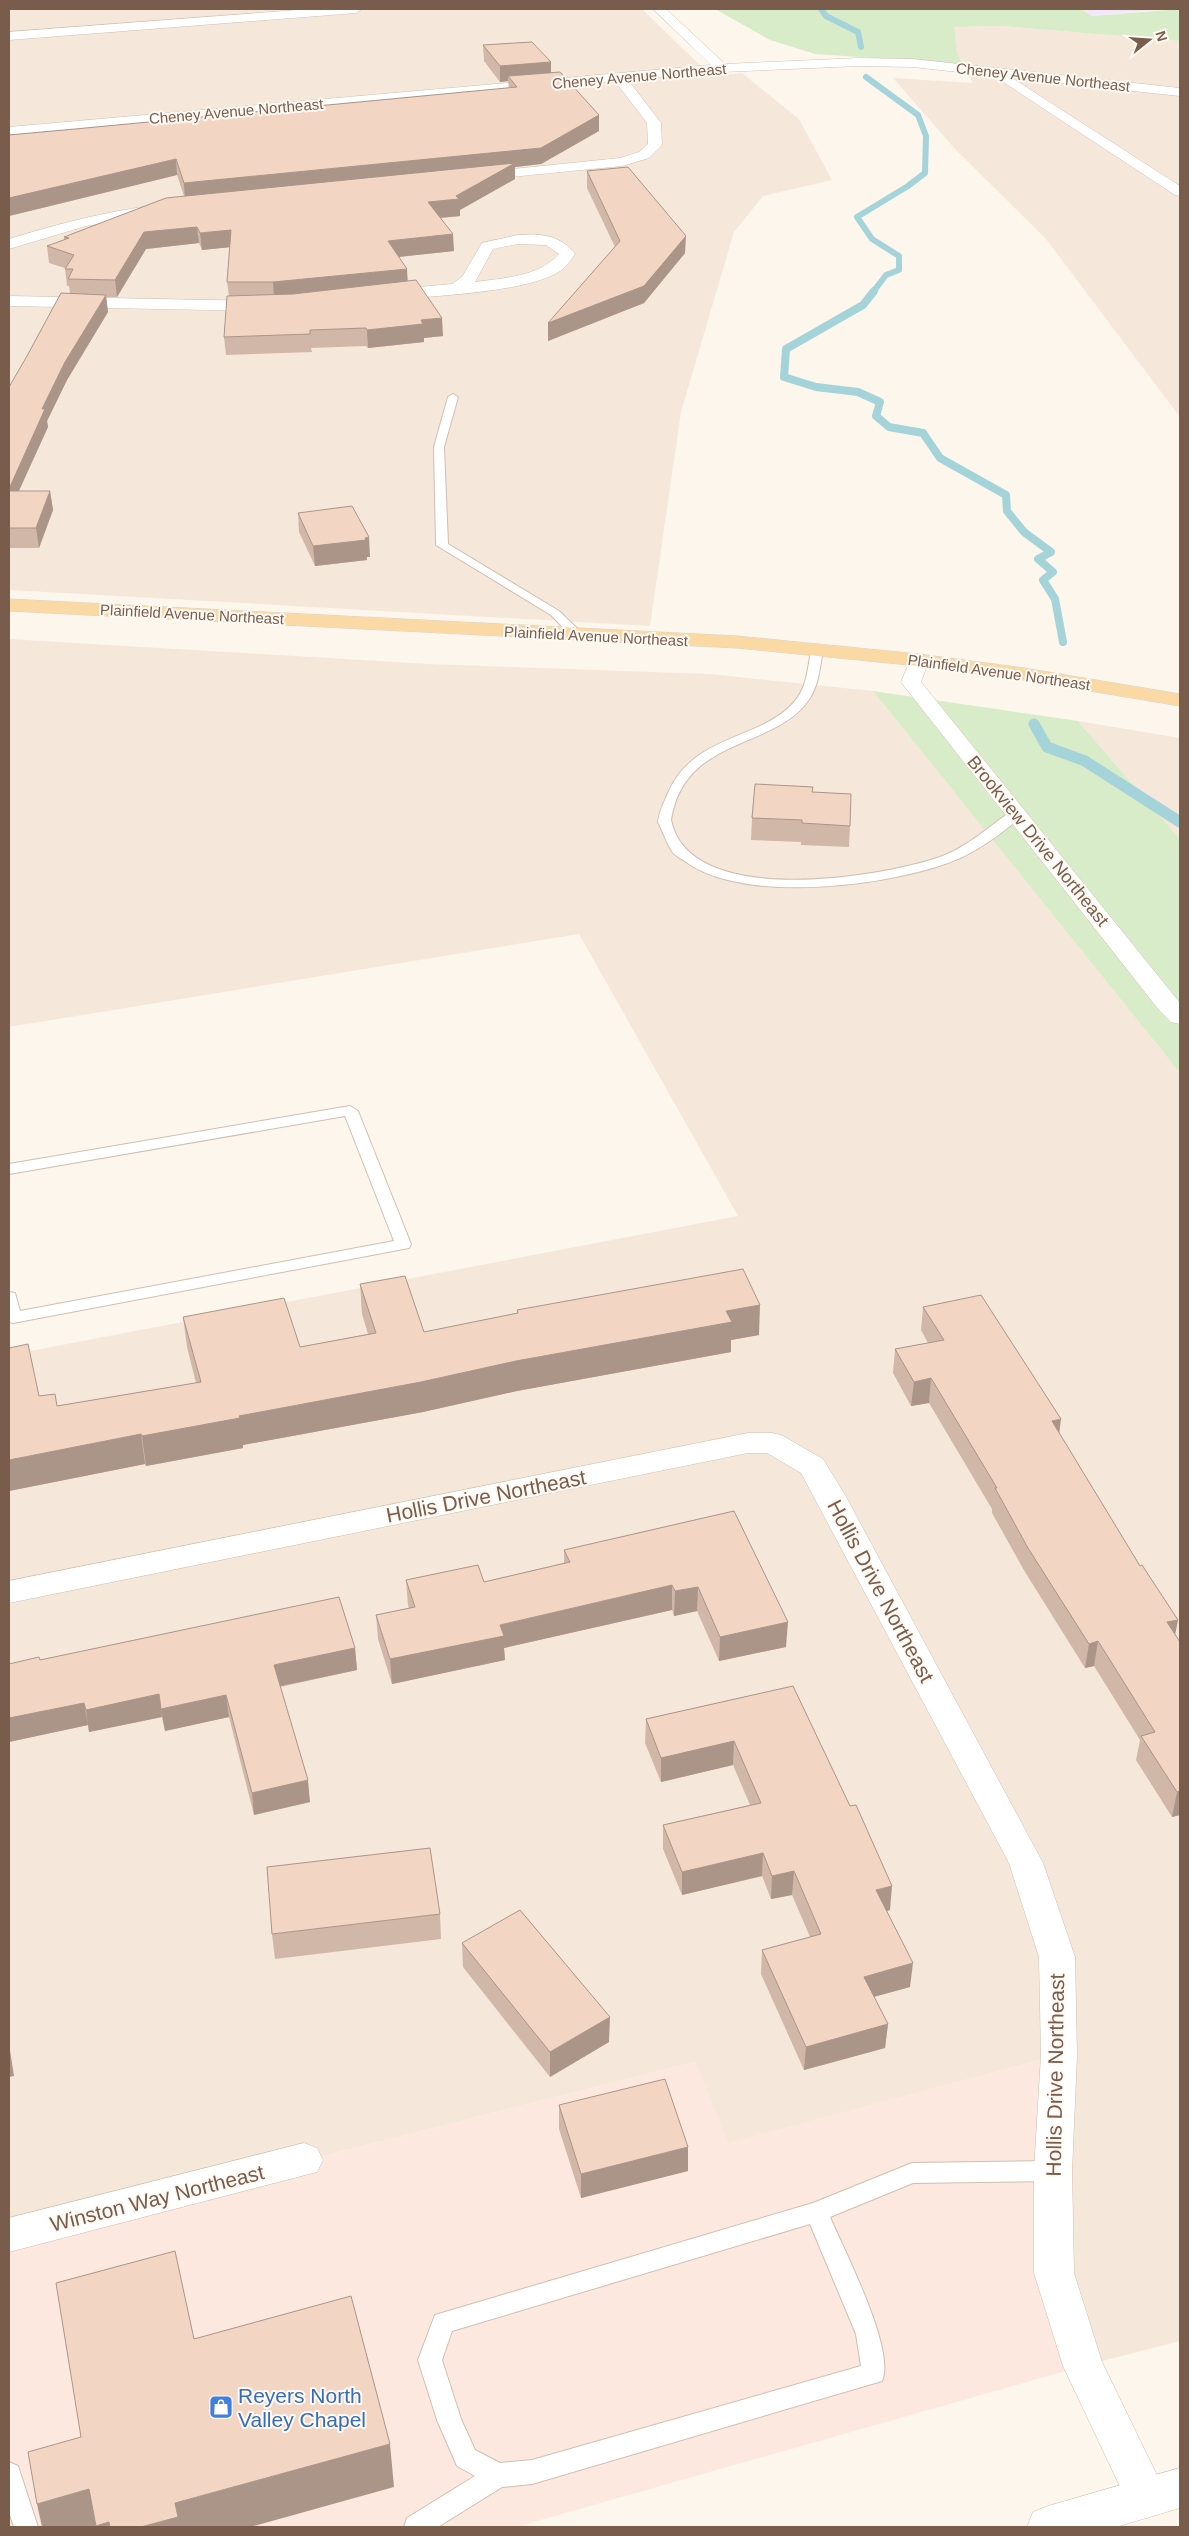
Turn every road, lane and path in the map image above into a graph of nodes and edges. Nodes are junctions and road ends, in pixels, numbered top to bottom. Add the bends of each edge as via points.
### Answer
1 (356, 9) edge
2 (659, 9) edge
3 (9, 36) edge
4 (722, 68) junction
5 (996, 74) junction
6 (619, 78) junction
7 (1180, 92) edge
8 (9, 131) edge
9 (466, 177) edge
10 (1180, 192) edge
11 (184, 206) edge
12 (9, 244) edge
13 (458, 287) junction
14 (370, 297) edge
15 (9, 301) edge
16 (274, 306) edge
17 (454, 397) dead end
18 (9, 605) edge
19 (578, 636) junction
20 (817, 650) junction
21 (919, 660) junction
22 (1180, 700) edge
23 (1016, 814) junction
24 (1180, 1017) edge
25 (9, 1169) edge
26 (9, 1297) edge
27 (9, 1592) edge
28 (304, 2160) dead end
29 (1053, 2171) junction
30 (816, 2212) junction
31 (9, 2236) edge
32 (9, 2474) edge
33 (498, 2475) junction
34 (1164, 2493) edge
35 (26, 2527) edge
36 (416, 2527) edge
37 (1048, 2527) edge

1 - 3 street
2 - 4 street
4 - 5 street, Cheney Avenue Northeast via 913,63
4 - 6 street, Cheney Avenue Northeast
5 - 7 street, Cheney Avenue Northeast
5 - 10 street
6 - 8 street, Cheney Avenue Northeast
6 - 9 street via 654,123 655,145 644,155 622,162
11 - 12 street via 126,212 71,224
13 - 13 street via 538,275 553,268 566,254 563,247 554,243 505,240 487,246 468,280
13 - 14 street
15 - 16 street
17 - 19 lane via 439,447 442,545 555,613
18 - 19 main road, Plainfield Avenue Northeast
19 - 20 main road, Plainfield Avenue Northeast via 737,642
20 - 21 main road, Plainfield Avenue Northeast
20 - 23 lane via 812,682 801,703 779,720 704,756 676,784 665,820 672,839 690,862 716,874 747,881 816,882 865,878 917,867 960,853
21 - 22 main road, Plainfield Avenue Northeast
21 - 23 street, Brookview Drive Northeast via 911,682
23 - 24 street, Brookview Drive Northeast
25 - 26 lane via 350,1110 404,1244 14,1318
27 - 29 street, Hollis Drive Northeast via 748,1443 773,1443 812,1466 830,1495 1026,1863 1057,1957 1059,2055
28 - 31 street, Winston Way Northeast
29 - 30 lane via 912,2173
29 - 34 street, Hollis Drive Northeast via 1054,2273 1083,2366
30 - 33 lane via 868,2334 874,2374 532,2472
30 - 33 lane via 443,2324 430,2360 448,2420 466,2458
32 - 35 lane
33 - 36 lane
34 - 37 street

